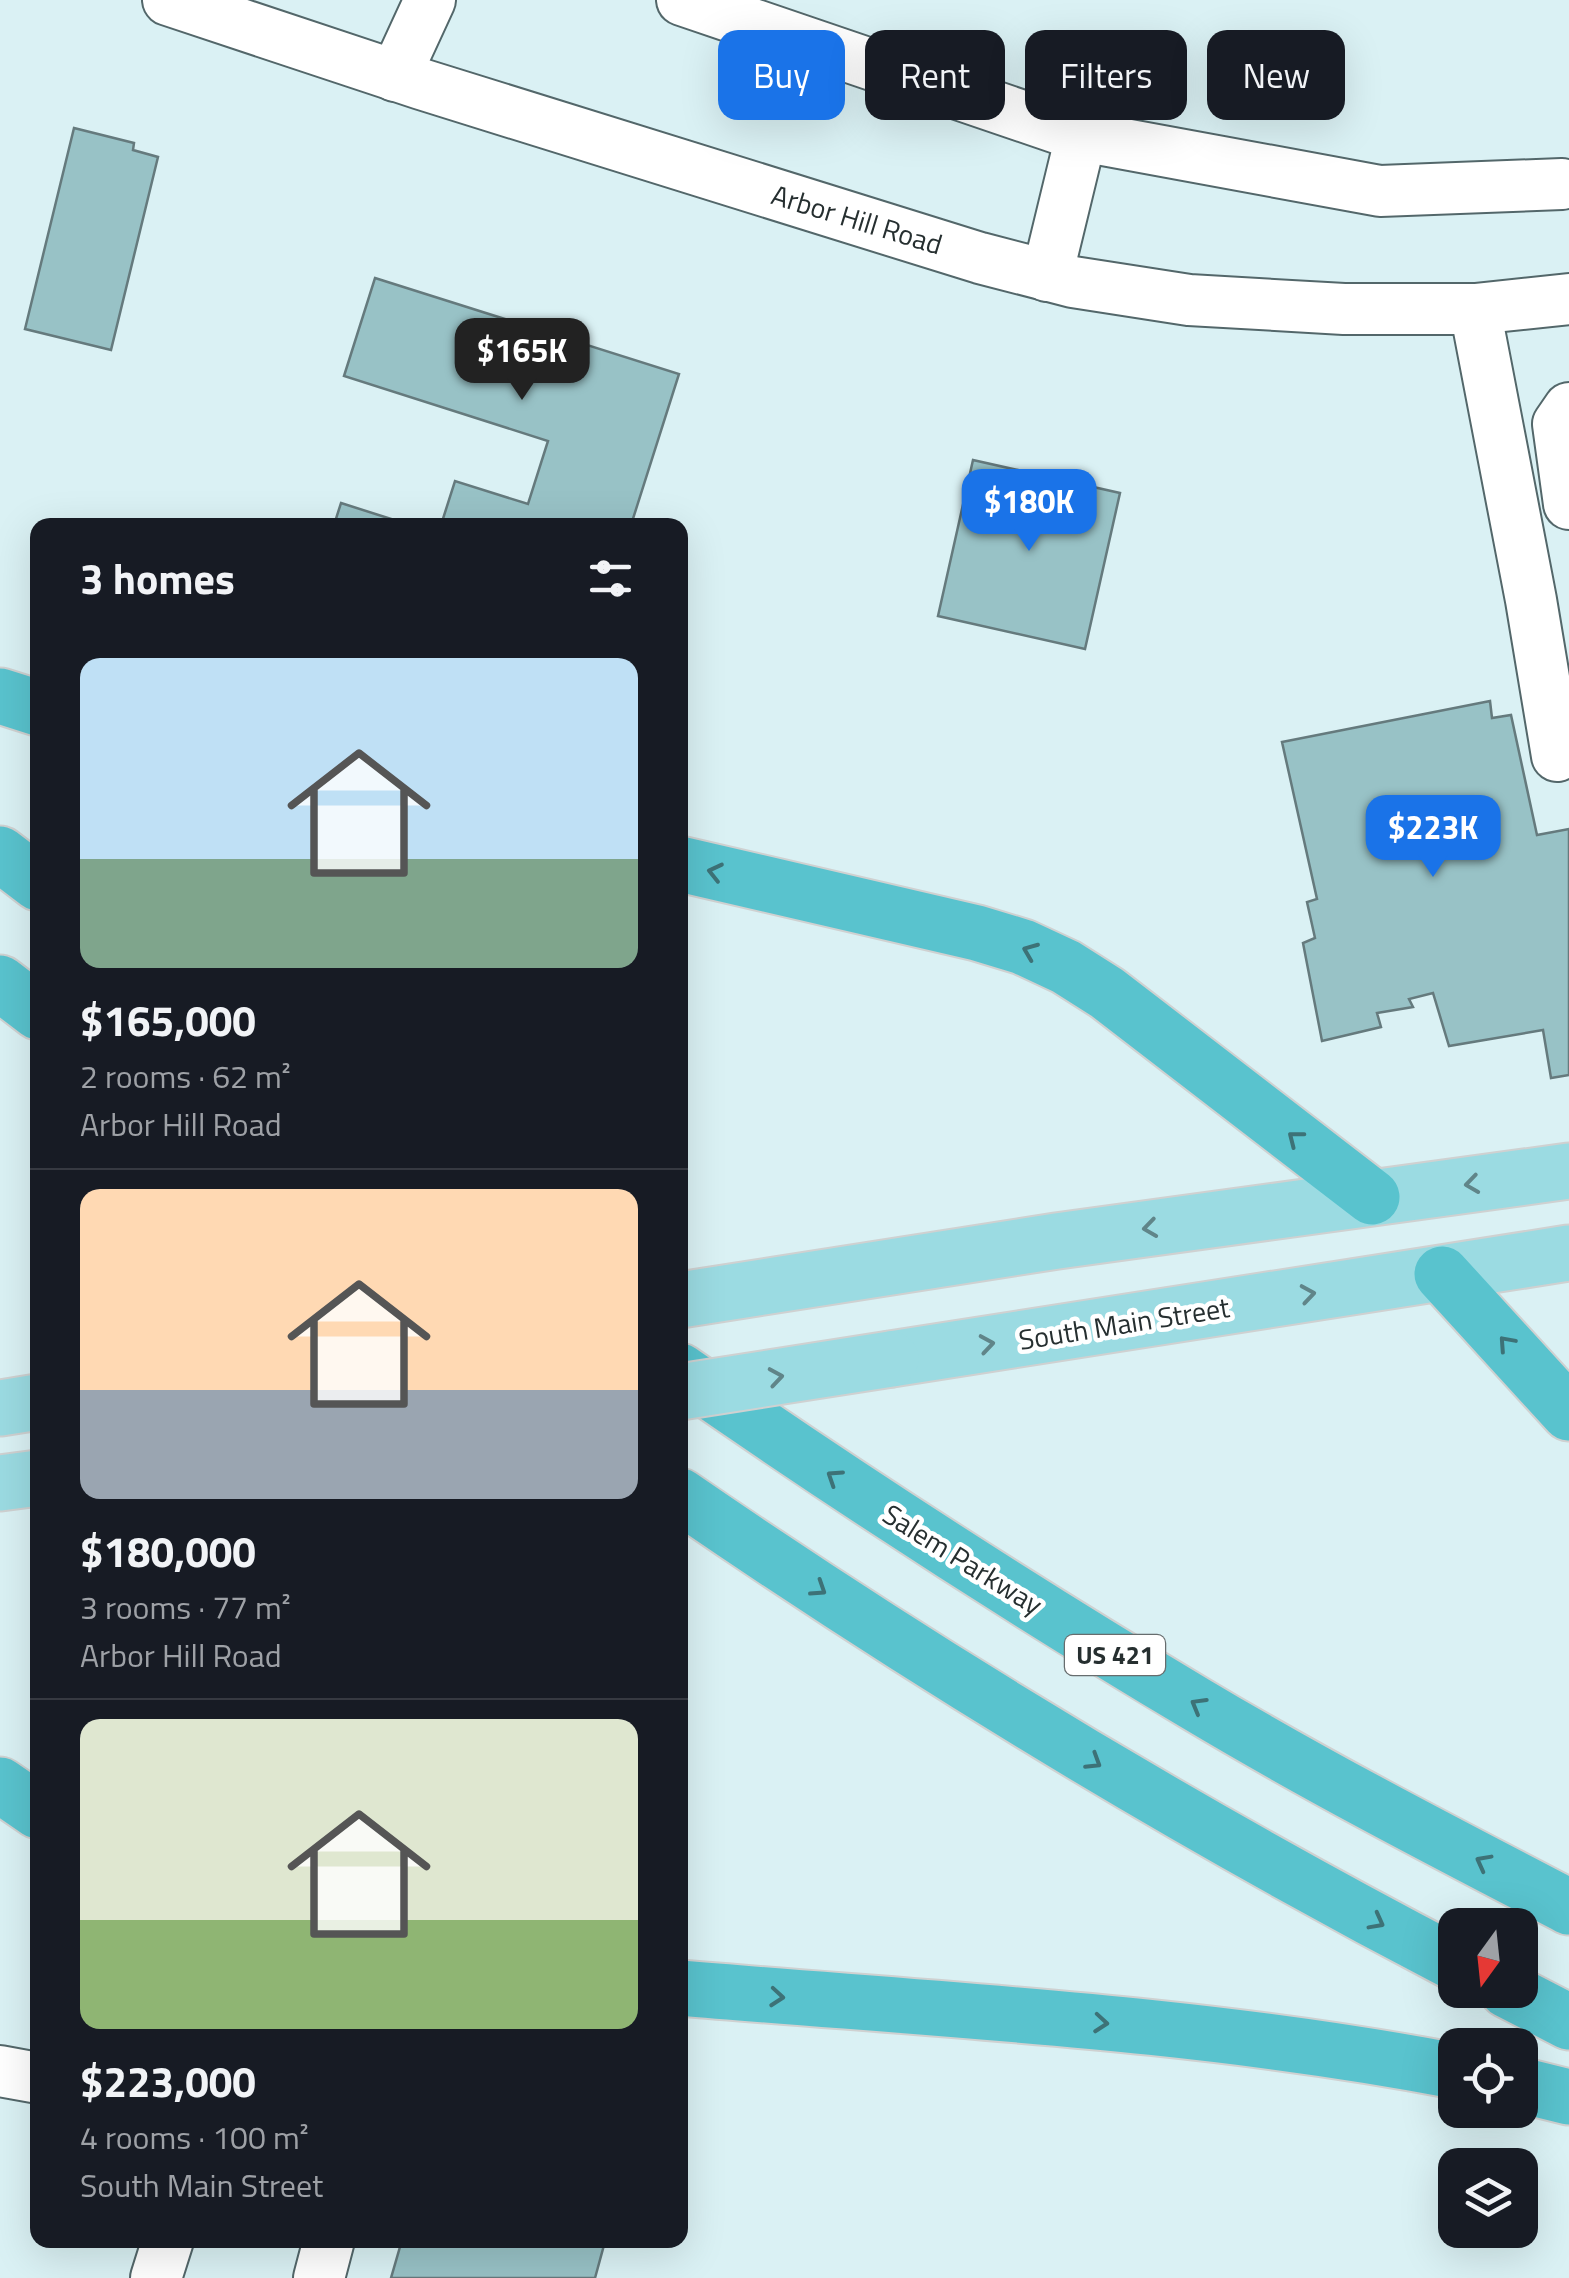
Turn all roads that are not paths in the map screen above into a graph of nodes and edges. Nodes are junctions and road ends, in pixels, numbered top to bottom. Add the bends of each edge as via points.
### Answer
1 (168, 0) edge
2 (430, 0) edge
3 (682, 0) edge
4 (395, 76) junction
5 (1080, 136) junction
6 (1562, 184) dead end
7 (1047, 276) junction
8 (1569, 299) edge
9 (1475, 309) junction
10 (1569, 408) edge
11 (1569, 504) edge
12 (0, 696) edge
13 (30, 705) edge
14 (1556, 756) dead end
15 (0, 854) edge
16 (688, 866) edge
17 (30, 876) edge
18 (0, 983) edge
19 (30, 1006) edge
20 (1569, 1170) edge
21 (1372, 1197) junction
22 (1569, 1253) edge
23 (1442, 1274) junction
24 (688, 1299) edge
25 (688, 1376) edge
26 (688, 1391) edge
27 (30, 1403) edge
28 (0, 1408) edge
29 (1569, 1413) edge
30 (30, 1479) edge
31 (0, 1482) edge
32 (688, 1502) edge
33 (0, 1785) edge
34 (30, 1806) edge
35 (1569, 1908) edge
36 (1438, 1954) edge
37 (688, 1989) edge
38 (1538, 2006) edge
39 (1569, 2022) edge
40 (1438, 2068) edge
41 (0, 2071) edge
42 (30, 2077) edge
43 (1538, 2089) edge
44 (1569, 2097) edge
45 (165, 2248) edge
46 (327, 2248) edge
47 (156, 2278) edge
48 (319, 2278) edge

1 - 4 street, Arbor Hill Road
2 - 4 street
3 - 5 street
4 - 7 street, Arbor Hill Road
5 - 6 street via 1380,191
5 - 7 street
7 - 9 street, Arbor Hill Road via 1188,300 1344,310
8 - 9 street, Arbor Hill Road
9 - 14 street
10 - 11 street via 1558,424
12 - 13 highway
15 - 17 highway
21 -> 16 highway via 1066,967 977,933
18 - 19 highway
20 -> 21 main road
21 - 23 main road
21 -> 24 main road
22 - 23 main road, South Main Street
26 -> 23 main road, South Main Street, bridge
29 -> 23 highway
35 -> 25 highway, Salem Parkway / US 421 via 1182,1696 856,1492
27 - 28 main road
30 - 31 main road
32 -> 36 highway via 1146,1794
33 - 34 highway
37 -> 40 highway via 1190,2031
38 - 39 highway
41 - 42 street
43 - 44 highway
45 - 47 street
46 - 48 street

